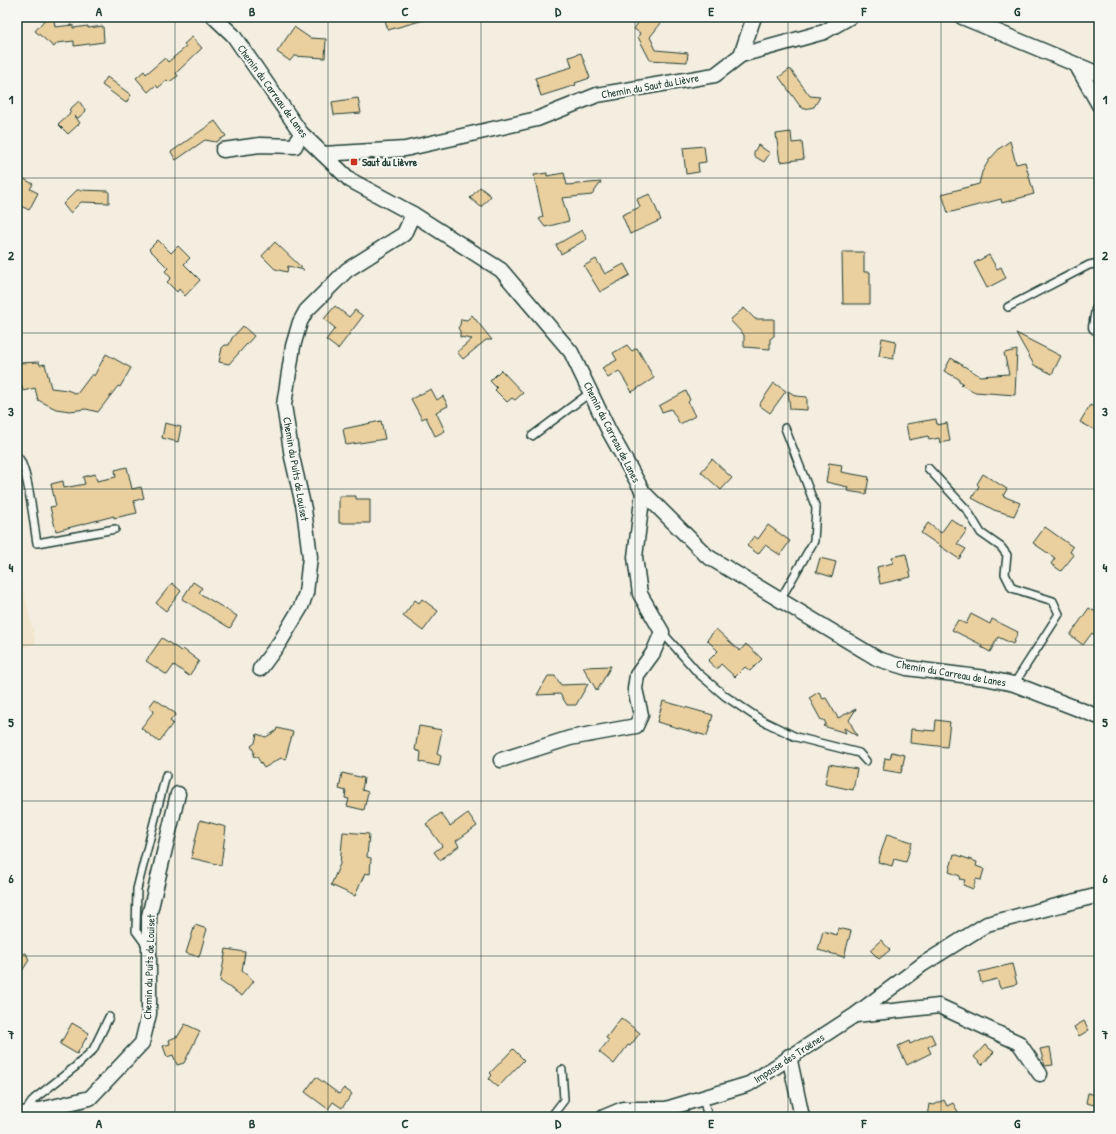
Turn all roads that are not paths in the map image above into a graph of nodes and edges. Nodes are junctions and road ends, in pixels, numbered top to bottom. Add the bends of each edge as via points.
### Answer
1 (214, 17) edge
2 (754, 17) edge
3 (850, 17) edge
4 (962, 17) edge
5 (742, 56) junction
6 (1077, 66) junction
7 (1099, 74) edge
8 (1099, 105) edge
9 (301, 133) junction
10 (223, 150) dead end
11 (323, 154) junction
12 (413, 214) junction
13 (1099, 263) edge
14 (1008, 307) dead end
15 (1099, 310) edge
16 (1096, 327) dead end
17 (591, 392) junction
18 (785, 428) dead end
19 (532, 436) dead end
20 (17, 456) edge
21 (928, 468) dead end
22 (643, 492) junction
23 (115, 529) dead end
24 (780, 600) junction
25 (662, 632) junction
26 (260, 669) dead end
27 (1014, 684) junction
28 (1099, 717) edge
29 (501, 760) dead end
30 (866, 761) dead end
31 (166, 775) dead end
32 (178, 794) dead end
33 (1099, 895) edge
34 (149, 945) junction
35 (855, 1015) junction
36 (109, 1017) dead end
37 (789, 1056) junction
38 (562, 1070) dead end
39 (1040, 1074) dead end
40 (703, 1098) junction
41 (22, 1116) edge
42 (551, 1117) edge
43 (604, 1117) edge
44 (708, 1117) edge
45 (802, 1117) edge

1 - 9 street, Chemin du Carreau de Lanes via 233,35
2 - 5 street
3 - 5 street, Chemin du Saut du Lièvre via 824,32
4 - 6 street
5 - 11 street, Chemin du Saut du Lièvre via 715,75 597,95 537,118 405,149
6 - 7 street
6 - 8 street
9 - 10 street via 295,146 260,145
9 - 11 street, Chemin du Carreau de Lanes
11 - 12 street, Chemin du Carreau de Lanes via 350,180
12 - 17 street, Chemin du Carreau de Lanes via 501,270 571,352
12 - 26 street, Chemin du Puits de Louiset via 404,234 347,270 306,311 300,322 293,346 284,405 304,509 310,558 306,593 301,607 280,642
13 - 14 lane via 1089,265
15 - 16 street
17 - 19 lane
17 - 22 street, Chemin du Carreau de Lanes via 609,431
18 - 24 lane via 816,508 814,541
20 - 23 lane via 25,470 37,543
21 - 27 lane via 967,510 981,533 1001,547 1007,555 1005,574 1012,588 1053,601 1059,614
22 - 24 street, Chemin du Carreau de Lanes via 707,556
22 - 25 street via 635,557 640,594
24 - 27 street, Chemin du Carreau de Lanes via 878,659 907,668
25 - 29 street via 637,675 634,690 641,715 636,726 570,738
25 - 30 lane via 698,673 725,696 761,720 796,737 859,753
27 - 28 street, Chemin du Carreau de Lanes
31 - 34 lane via 137,889 136,931
32 - 34 street, Chemin du Puits de Louiset via 149,916
33 - 35 street, Impasse des Troënes via 987,924 923,964
34 - 41 street, Chemin du Puits de Louiset via 149,1014 142,1043 90,1098
35 - 37 street, Impasse des Troënes
35 - 39 street, Impasse des Troënes via 939,1006 1019,1043
36 - 41 lane via 93,1050 34,1099
37 - 40 street, Impasse des Troënes via 749,1084
37 - 45 street
38 - 42 lane via 564,1100
40 - 43 street, Impasse des Troënes via 666,1109 623,1109
40 - 44 lane

